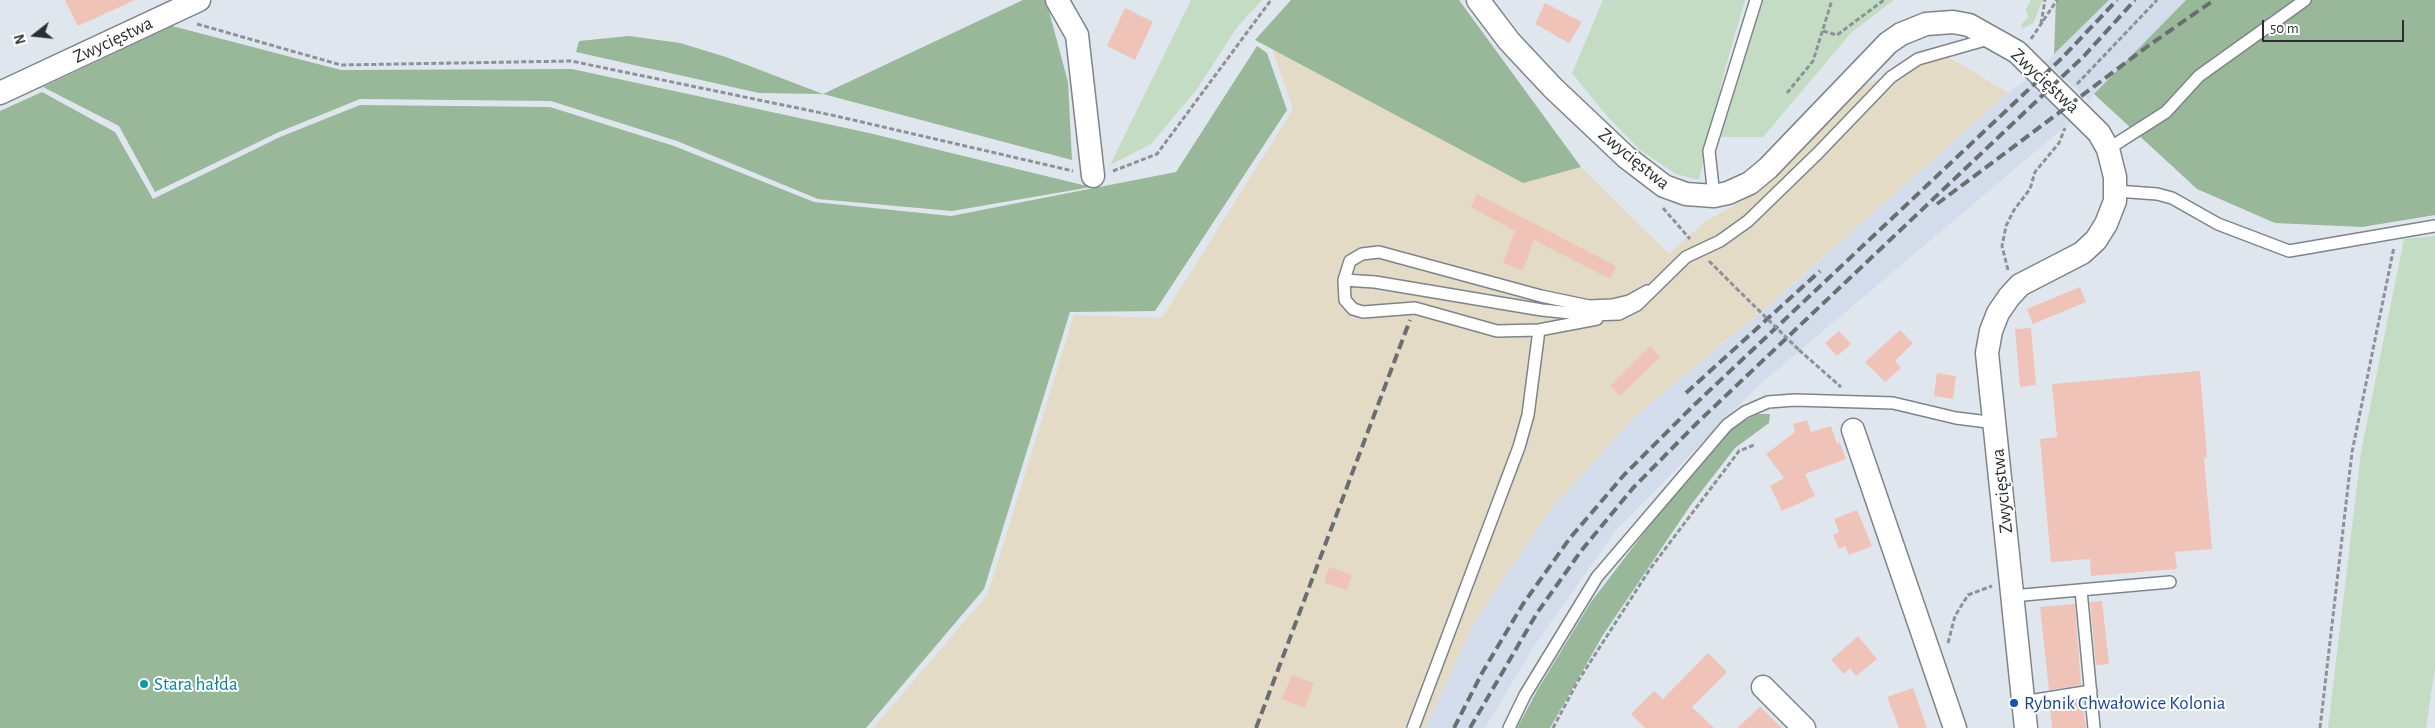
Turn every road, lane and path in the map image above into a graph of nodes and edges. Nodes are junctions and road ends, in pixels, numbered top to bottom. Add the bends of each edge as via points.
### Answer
1 (199, 0) edge
2 (1057, 0) edge
3 (1271, 0) edge
4 (1478, 0) edge
5 (1756, 0) edge
6 (1832, 0) edge
7 (1884, 0) edge
8 (2045, 0) edge
9 (2056, 0) edge
10 (2157, 0) edge
11 (2305, 0) edge
12 (166, 16) junction
13 (2041, 26) junction
14 (1823, 31) junction
15 (1994, 38) junction
16 (2017, 52) junction
17 (0, 93) edge
18 (1787, 93) dead end
19 (2069, 102) junction
20 (2108, 148) junction
21 (1093, 176) junction
22 (1652, 178) junction
23 (2116, 191) junction
24 (1714, 196) junction
25 (2435, 226) edge
26 (2395, 232) junction
27 (1700, 250) junction
28 (1344, 280) junction
29 (1663, 281) junction
30 (2020, 285) junction
31 (1619, 314) junction
32 (1539, 330) junction
33 (1847, 402) junction
34 (1996, 424) junction
35 (1853, 430) dead end
36 (1754, 445) dead end
37 (2170, 582) dead end
38 (2011, 590) junction
39 (2081, 590) junction
40 (1956, 616) dead end
41 (1763, 687) dead end
42 (2091, 691) junction
43 (2023, 702) junction
44 (1413, 728) edge
45 (1509, 728) edge
46 (1553, 728) edge
47 (1804, 728) edge
48 (1955, 728) edge
49 (2026, 728) edge
50 (2094, 728) edge
51 (2320, 728) edge

1 - 12 street, Zwycięstwa
2 - 21 street via 1077,35
3 - 21 path via 1157,154 1126,168
4 - 22 street, Zwycięstwa via 1509,41 1553,88
5 - 24 lane via 1710,151
6 - 14 path
7 - 14 path via 1837,35
8 - 13 path
9 - 13 path
10 - 19 path via 2097,64
11 - 20 lane via 2199,76 2166,112
12 - 17 street, Zwycięstwa
12 - 21 path via 342,65 571,61 836,116
13 - 16 path
14 - 18 path via 1812,61
15 - 16 street, Zwycięstwa
15 - 24 street, Zwycięstwa via 1976,28 1953,22 1926,24 1900,34 1759,176 1741,188
15 - 27 lane via 1918,59 1891,77 1748,221 1720,241
16 - 19 street, Zwycięstwa
19 - 20 street, Zwycięstwa via 2099,133
19 - 30 path via 2064,119 2065,130 2059,143 2035,172 2030,189 2006,226 2002,246 2004,261 2011,278
20 - 23 street, Zwycięstwa
22 - 24 street, Zwycięstwa via 1673,191
22 - 27 path via 1656,199
23 - 26 lane via 2172,198 2218,224 2289,251
23 - 30 street, Zwycięstwa via 2111,214 2096,240 2068,262
25 - 26 lane
26 - 51 path via 2393,259 2349,471
27 - 29 lane via 1686,257
27 - 33 path, bridge via 1816,368 1844,389
28 - 29 lane via 1350,261 1362,254 1379,252 1589,306 1629,301
28 - 31 lane via 1376,282 1542,310 1590,315
28 - 32 lane via 1346,300 1353,309 1363,312 1415,308 1497,331
29 - 31 lane via 1638,305
30 - 34 street, Zwycięstwa via 1998,313 1987,353
31 - 32 lane
32 - 44 lane via 1528,415 1519,447
33 - 34 lane via 1893,403
33 - 45 lane via 1768,402 1745,412 1727,425 1597,577 1525,695
34 - 38 street, Zwycięstwa
35 - 48 street
36 - 46 path via 1739,451 1650,569 1578,681
37 - 39 lane
38 - 39 lane
38 - 40 path via 1988,586 1968,595
38 - 43 street, Zwycięstwa
39 - 42 lane
41 - 47 street
42 - 43 lane
42 - 50 lane
43 - 49 street, Zwycięstwa

